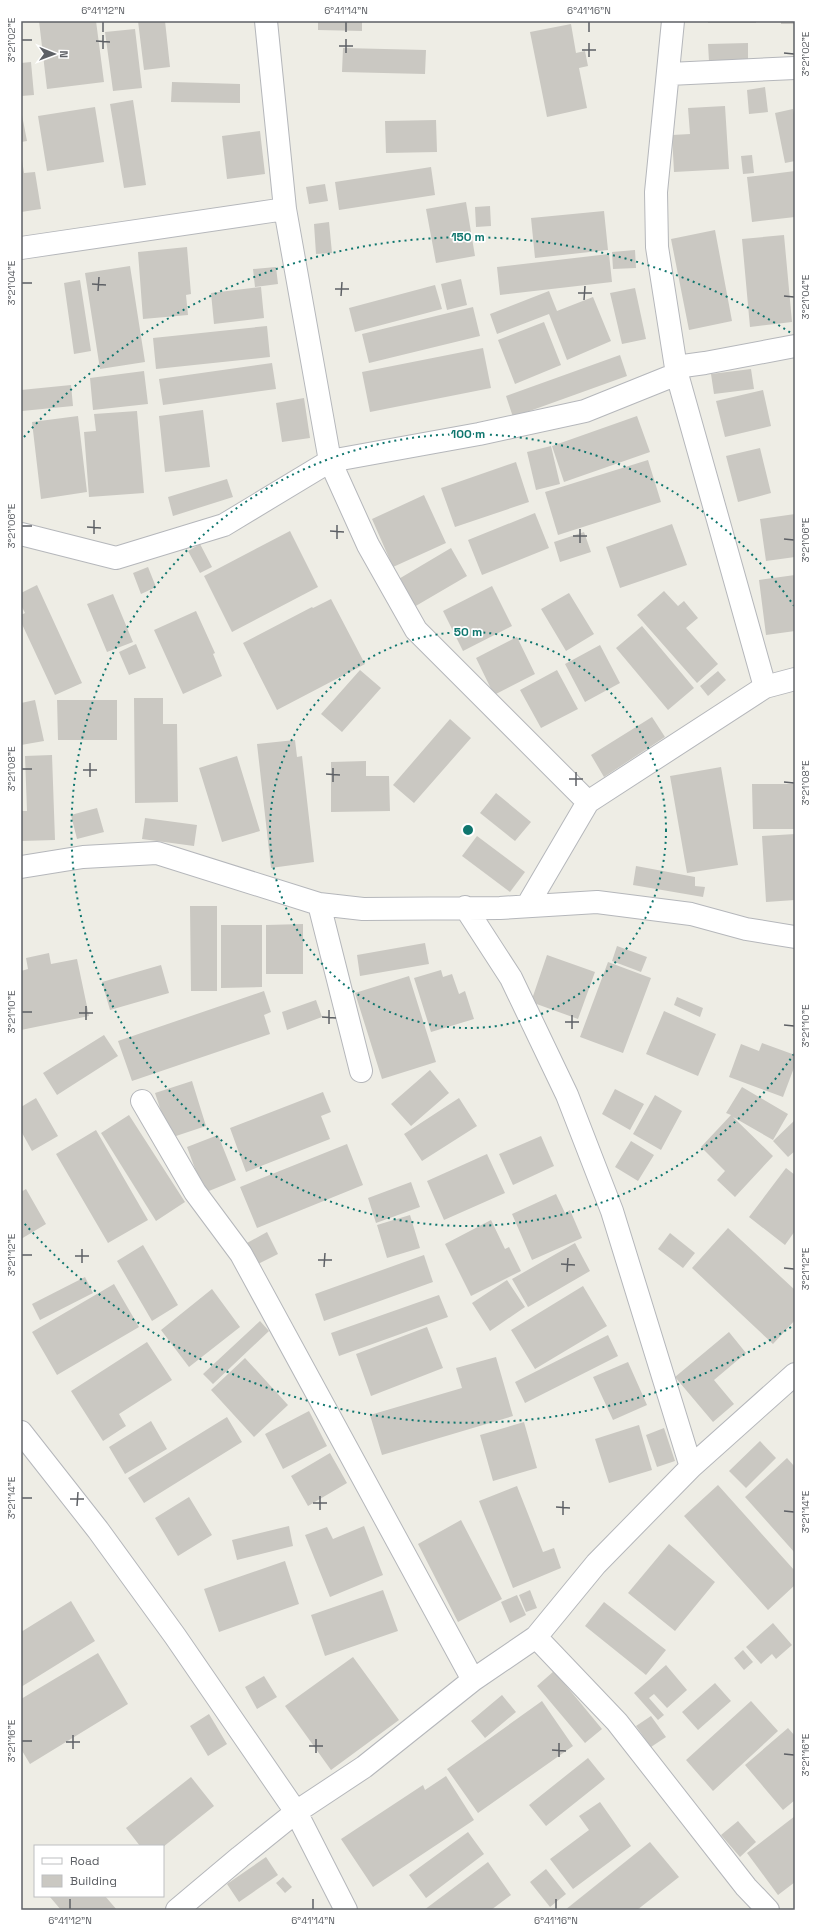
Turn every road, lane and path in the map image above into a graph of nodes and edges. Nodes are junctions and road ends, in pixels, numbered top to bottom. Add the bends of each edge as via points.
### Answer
1 (266, 21) edge
2 (673, 21) edge
3 (795, 68) edge
4 (669, 74) junction
5 (285, 208) junction
6 (21, 248) edge
7 (795, 346) edge
8 (676, 370) junction
9 (330, 461) junction
10 (21, 534) edge
11 (795, 679) edge
12 (764, 687) junction
13 (588, 802) junction
14 (21, 867) edge
15 (319, 904) junction
16 (527, 906) junction
17 (465, 907) junction
18 (795, 937) edge
19 (361, 1071) dead end
20 (142, 1101) dead end
21 (795, 1374) edge
22 (21, 1432) edge
23 (690, 1467) junction
24 (536, 1637) junction
25 (473, 1680) junction
26 (296, 1812) junction
27 (177, 1910) edge
28 (346, 1910) edge
29 (768, 1910) edge

1 - 5 street
2 - 4 street
3 - 4 street
4 - 8 street via 656,192 657,239
5 - 6 street
5 - 9 street
7 - 8 street
8 - 9 street via 585,411 479,434
8 - 12 street
9 - 10 street via 224,524 116,558
9 - 13 street via 368,544 416,630
11 - 12 street
12 - 13 street
13 - 16 street
14 - 15 street via 83,857 158,853
15 - 17 street via 363,909
15 - 19 street
16 - 17 street
16 - 18 street via 597,902 691,914 746,929
17 - 23 street via 511,978 567,1095 612,1211
20 - 25 street via 195,1192 241,1254
21 - 23 street
22 - 26 street via 98,1530 175,1636
23 - 24 street via 596,1564
24 - 25 street
24 - 29 street via 616,1722 746,1887
25 - 26 street via 364,1767
26 - 27 street
26 - 28 street

